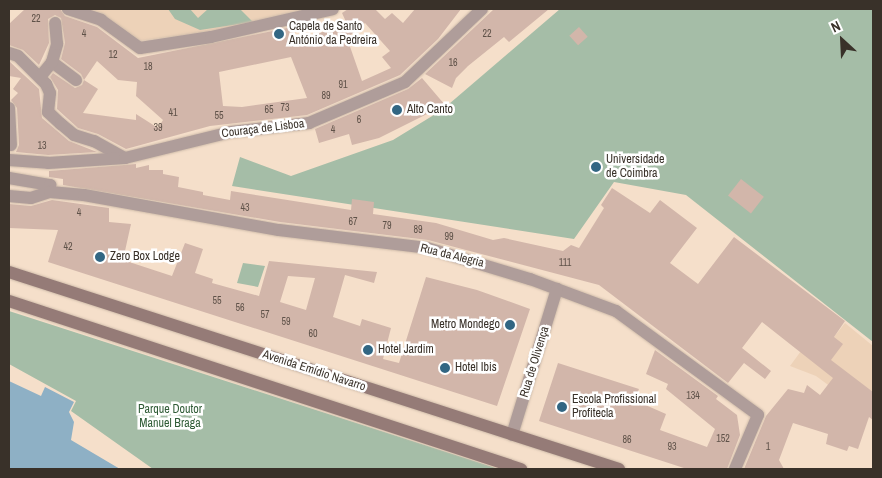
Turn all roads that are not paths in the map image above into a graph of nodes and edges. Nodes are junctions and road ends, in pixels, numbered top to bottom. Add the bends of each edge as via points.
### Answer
1 (333, 9) edge
2 (482, 9) edge
3 (69, 10) edge
4 (55, 23) dead end
5 (9, 53) edge
6 (52, 62) junction
7 (40, 77) junction
8 (76, 80) dead end
9 (9, 108) edge
10 (10, 145) dead end
11 (125, 158) junction
12 (9, 160) edge
13 (9, 178) edge
14 (50, 192) junction
15 (9, 196) edge
16 (9, 272) edge
17 (557, 290) junction
18 (9, 300) edge
19 (512, 435) junction
20 (522, 469) edge
21 (619, 469) edge
22 (735, 469) edge

1 - 3 street via 211,37 140,48 101,20
2 - 11 street, Couraça de Lisboa via 405,82 363,102 309,123 231,132
4 - 6 street via 57,44
5 - 7 street via 18,56
6 - 7 street
6 - 8 street
7 - 11 street via 50,92 48,112 74,134
9 - 10 street
11 - 12 street, Couraça de Lisboa via 48,163
13 - 14 street via 50,185
14 - 15 street via 31,198
14 - 17 street, Rua da Alegria via 84,195 279,230 427,248
16 - 19 main road, Avenida Emídio Navarro
17 - 19 street, Rua de Olivença
17 - 22 street, Rua da Alegria via 616,311 758,416
18 - 20 main road
19 - 21 main road, Avenida Emídio Navarro

